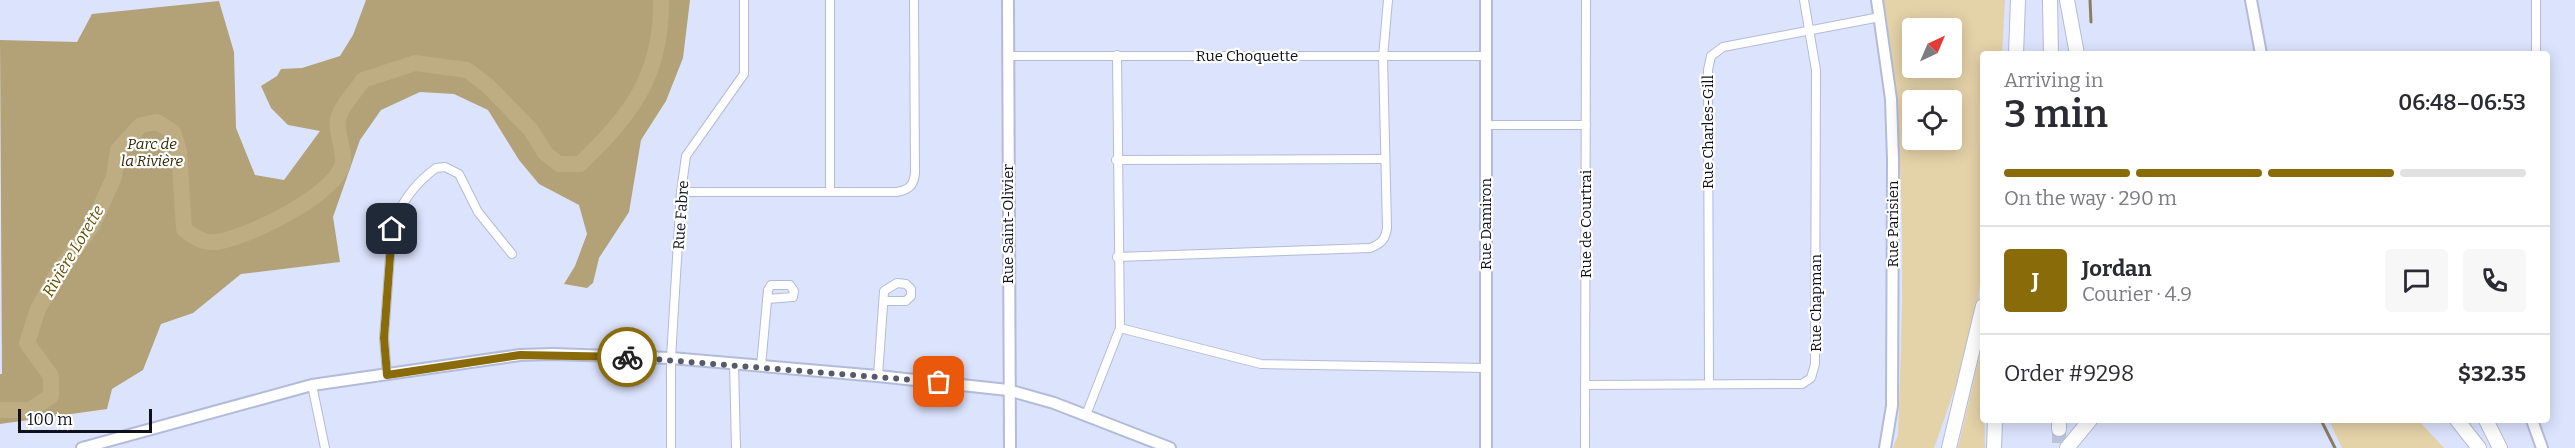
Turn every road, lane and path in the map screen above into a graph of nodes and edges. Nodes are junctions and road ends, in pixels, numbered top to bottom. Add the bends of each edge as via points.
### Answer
1 (744, 0) edge
2 (830, 0) edge
3 (914, 0) edge
4 (1008, 0) edge
5 (1388, 0) edge
6 (1486, 0) edge
7 (1586, 0) edge
8 (1804, 0) edge
9 (1876, 0) edge
10 (2018, 0) edge
11 (2050, 0) edge
12 (2067, 0) edge
13 (2251, 0) edge
14 (2536, 0) edge
15 (1880, 17) junction
16 (1810, 31) junction
17 (2016, 51) edge
18 (2051, 51) edge
19 (2076, 51) edge
20 (2261, 51) edge
21 (2536, 51) edge
22 (1008, 56) junction
23 (1117, 56) junction
24 (1486, 56) junction
25 (1383, 57) junction
26 (1487, 124) junction
27 (1586, 125) junction
28 (1383, 159) junction
29 (1116, 160) junction
30 (681, 192) junction
31 (830, 192) junction
32 (512, 254) dead end
33 (1117, 257) junction
34 (767, 299) dead end
35 (884, 301) dead end
36 (1980, 319) edge
37 (1120, 328) junction
38 (671, 358) junction
39 (734, 363) junction
40 (761, 366) junction
41 (1485, 368) junction
42 (387, 375) junction
43 (878, 376) junction
44 (1709, 384) junction
45 (312, 385) junction
46 (1586, 385) junction
47 (1008, 390) junction
48 (1086, 415) junction
49 (1995, 423) edge
50 (2088, 423) edge
51 (2459, 423) edge
52 (2488, 423) edge
53 (2533, 423) edge
54 (82, 448) edge
55 (325, 448) edge
56 (671, 448) edge
57 (736, 448) edge
58 (1010, 448) edge
59 (1170, 448) edge
60 (1486, 448) edge
61 (1585, 448) edge
62 (1885, 448) edge
63 (1949, 448) edge
64 (1995, 448) edge
65 (2067, 448) edge
66 (2479, 448) edge
67 (2500, 448) edge
68 (2542, 448) edge

1 - 30 street, Rue Fabre via 744,74 686,156
2 - 31 street
3 - 31 street via 914,182 897,192
4 - 22 street, Rue Saint-Olivier
5 - 25 street
6 - 24 street, Rue Damiron
7 - 27 street, Rue de Courtrai
8 - 16 street, Rue Chapman
9 - 15 street, Rue Parisien
10 - 17 highway
11 - 18 highway
12 - 19 highway
13 - 20 street
14 - 21 street
15 - 16 street, Rue Charles-Gill
15 - 62 street, Rue Parisien via 1891,99 1893,159 1892,406
16 - 44 street, Rue Charles-Gill via 1723,47 1716,50 1709,62
16 - 44 street, Rue Chapman via 1816,70 1814,372 1802,384
22 - 23 street, Rue Choquette
22 - 47 street, Rue Saint-Olivier
23 - 25 street, Rue Choquette
23 - 29 street
24 - 25 street, Rue Choquette
24 - 26 street, Rue Damiron
25 - 28 street
26 - 27 street
26 - 41 street, Rue Damiron
27 - 46 street, Rue de Courtrai
28 - 29 street
28 - 33 street via 1387,227 1383,240 1370,248
29 - 33 street
30 - 31 street
30 - 38 street, Rue Fabre
32 - 42 street via 478,212 459,174 445,167 436,168 414,187 392,229 384,338
33 - 37 street
34 - 40 street
35 - 43 street
36 - 63 highway
37 - 41 street via 1261,364
37 - 48 street
38 - 39 street
38 - 42 street via 520,355
38 - 56 street, Rue Fabre
39 - 40 street
39 - 57 street
40 - 43 street
41 - 60 street, Rue Damiron
42 - 45 street
43 - 47 street
44 - 46 street, Rue Chapman
45 - 54 street
45 - 55 street
46 - 61 street, Rue de Courtrai
47 - 48 street
47 - 58 street, Rue Saint-Olivier
48 - 59 street
49 - 64 highway
50 - 65 highway
51 - 66 highway
52 - 67 highway
53 - 68 street

